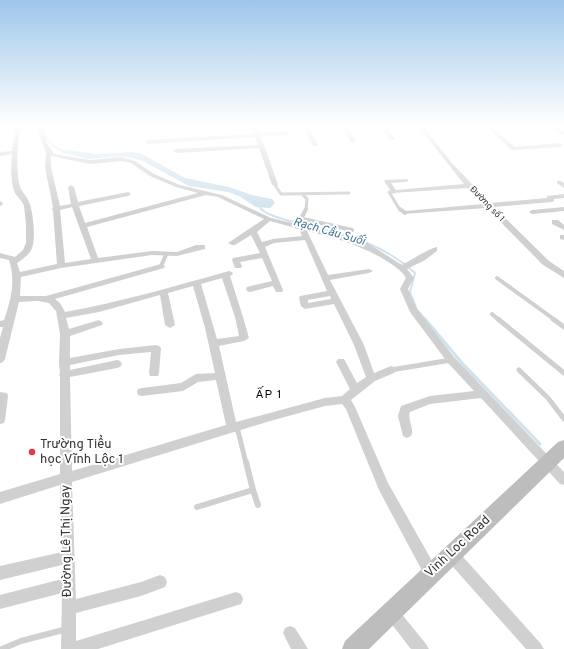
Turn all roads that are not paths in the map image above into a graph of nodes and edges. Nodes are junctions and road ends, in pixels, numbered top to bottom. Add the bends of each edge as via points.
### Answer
1 (15, 155) edge
2 (48, 155) edge
3 (54, 155) edge
4 (265, 155) edge
5 (442, 155) edge
6 (406, 180) dead end
7 (275, 185) joint
8 (71, 186) dead end
9 (470, 186) junction
10 (394, 192) junction
11 (205, 193) junction
12 (349, 193) dead end
13 (128, 194) dead end
14 (303, 195) junction
15 (564, 196) edge
16 (75, 205) junction
17 (489, 206) junction
18 (55, 209) junction
19 (564, 209) edge
20 (532, 212) dead end
21 (405, 213) joint
22 (269, 219) junction
23 (555, 222) dead end
24 (301, 224) junction
25 (83, 226) junction
26 (564, 228) edge
27 (352, 230) dead end
28 (253, 231) junction
29 (307, 238) junction
30 (232, 242) dead end
31 (260, 246) junction
32 (202, 247) dead end
33 (434, 249) dead end
34 (0, 255) edge
35 (166, 255) junction
36 (265, 255) junction
37 (95, 261) junction
38 (13, 262) junction
39 (61, 266) junction
40 (161, 266) joint
41 (238, 266) dead end
42 (406, 266) junction
43 (369, 271) dead end
44 (16, 275) junction
45 (564, 275) edge
46 (326, 278) junction
47 (497, 278) dead end
48 (196, 282) junction
49 (250, 289) dead end
50 (163, 291) junction
51 (48, 298) junction
52 (16, 299) junction
53 (492, 314) dead end
54 (62, 316) junction
55 (4, 323) edge
56 (99, 323) dead end
57 (170, 325) dead end
58 (564, 327) edge
59 (65, 334) junction
60 (1, 340) edge
61 (214, 343) junction
62 (0, 358) edge
63 (451, 360) junction
64 (341, 362) dead end
65 (64, 363) junction
66 (117, 364) dead end
67 (391, 370) joint
68 (519, 370) dead end
69 (154, 373) dead end
70 (564, 373) edge
71 (64, 376) junction
72 (221, 376) junction
73 (371, 378) junction
74 (355, 389) junction
75 (142, 392) dead end
76 (481, 394) junction
77 (0, 396) edge
78 (344, 400) junction
79 (564, 419) edge
80 (0, 420) edge
81 (235, 428) junction
82 (407, 433) dead end
83 (559, 453) edge
84 (66, 478) junction
85 (564, 480) edge
86 (253, 490) junction
87 (0, 498) edge
88 (258, 505) dead end
89 (197, 507) dead end
90 (451, 554) junction
91 (69, 557) junction
92 (0, 573) edge
93 (431, 573) junction
94 (160, 582) dead end
95 (69, 584) junction
96 (236, 599) dead end
97 (0, 602) edge
98 (69, 608) junction
99 (391, 612) junction
100 (69, 629) junction
101 (290, 633) dead end
102 (2, 649) edge
103 (69, 649) edge
104 (74, 649) edge
105 (300, 649) edge
106 (353, 649) edge
107 (421, 649) edge
108 (536, 649) edge

1 - 38 street via 18,193 25,200 27,207 29,246 24,255
2 - 18 street via 48,167 56,201
3 - 11 street via 90,162 126,160 138,164 166,182
4 - 7 street
5 - 9 street, Đường số 1
6 - 10 street via 387,181
7 - 14 lane via 281,194
8 - 16 street
9 - 10 street
9 - 17 street, Đường số 1
10 - 21 lane via 389,192 400,210
11 - 22 street via 238,203
11 - 25 street
12 - 14 lane
13 - 16 street
14 - 24 lane via 307,200
15 - 17 street via 549,197 552,200
16 - 18 street
16 - 25 street
17 - 21 street
17 - 45 street, Đường số 1 via 546,263
18 - 39 street via 60,229
19 - 20 street
22 - 24 street
22 - 28 street
23 - 26 street
24 - 27 lane
24 - 29 street
24 - 42 street via 348,239
25 - 37 street
28 - 30 street
28 - 31 street
29 - 31 street via 274,241
29 - 46 street
31 - 36 street
32 - 35 street
33 - 42 street
34 - 38 street via 9,257
35 - 37 street via 152,253
35 - 40 lane
36 - 41 street via 236,260
36 - 49 street via 278,286
37 - 39 street
38 - 44 street
39 - 44 street
40 - 51 street
42 - 63 street via 410,278 404,289 413,310
43 - 46 street
44 - 52 street
46 - 73 street via 365,359
47 - 58 lane
48 - 50 street
48 - 61 street
48 - 61 street via 227,274 244,338
50 - 54 street
50 - 57 street
51 - 52 street
51 - 54 street via 54,302
52 - 55 street
53 - 70 lane
54 - 59 street
55 - 60 street
56 - 59 street
59 - 65 street
60 - 62 street
61 - 72 street
63 - 67 lane
63 - 76 street
64 - 74 street
65 - 69 street via 119,352 156,348
65 - 71 street
66 - 71 street
67 - 73 street
68 - 79 lane via 548,398
71 - 84 street
72 - 75 street via 196,378 184,387
72 - 81 street
73 - 74 street
74 - 78 street
76 - 82 street via 430,400 405,408 403,416
76 - 83 street via 539,452
77 - 80 street via 3,396
78 - 81 street via 325,402
78 - 93 street via 350,407 394,507
81 - 84 street
81 - 86 lane
83 - 85 street
83 - 90 main road, Vinh Loc Road
84 - 87 street, Đường Lê Thị Ngay
84 - 91 street, Đường Lê Thị Ngay
86 - 88 lane
86 - 89 lane
90 - 93 main road, Vinh Loc Road
90 - 108 street
91 - 92 street
91 - 95 street, Đường Lê Thị Ngay
93 - 99 main road, Vinh Loc Road
94 - 98 street
95 - 97 street
95 - 98 street, Đường Lê Thị Ngay
96 - 104 street
98 - 100 street, Đường Lê Thị Ngay
99 - 106 main road, Vinh Loc Road
99 - 107 street
100 - 102 lane via 21,641
100 - 103 street, Đường Lê Thị Ngay
101 - 105 street

